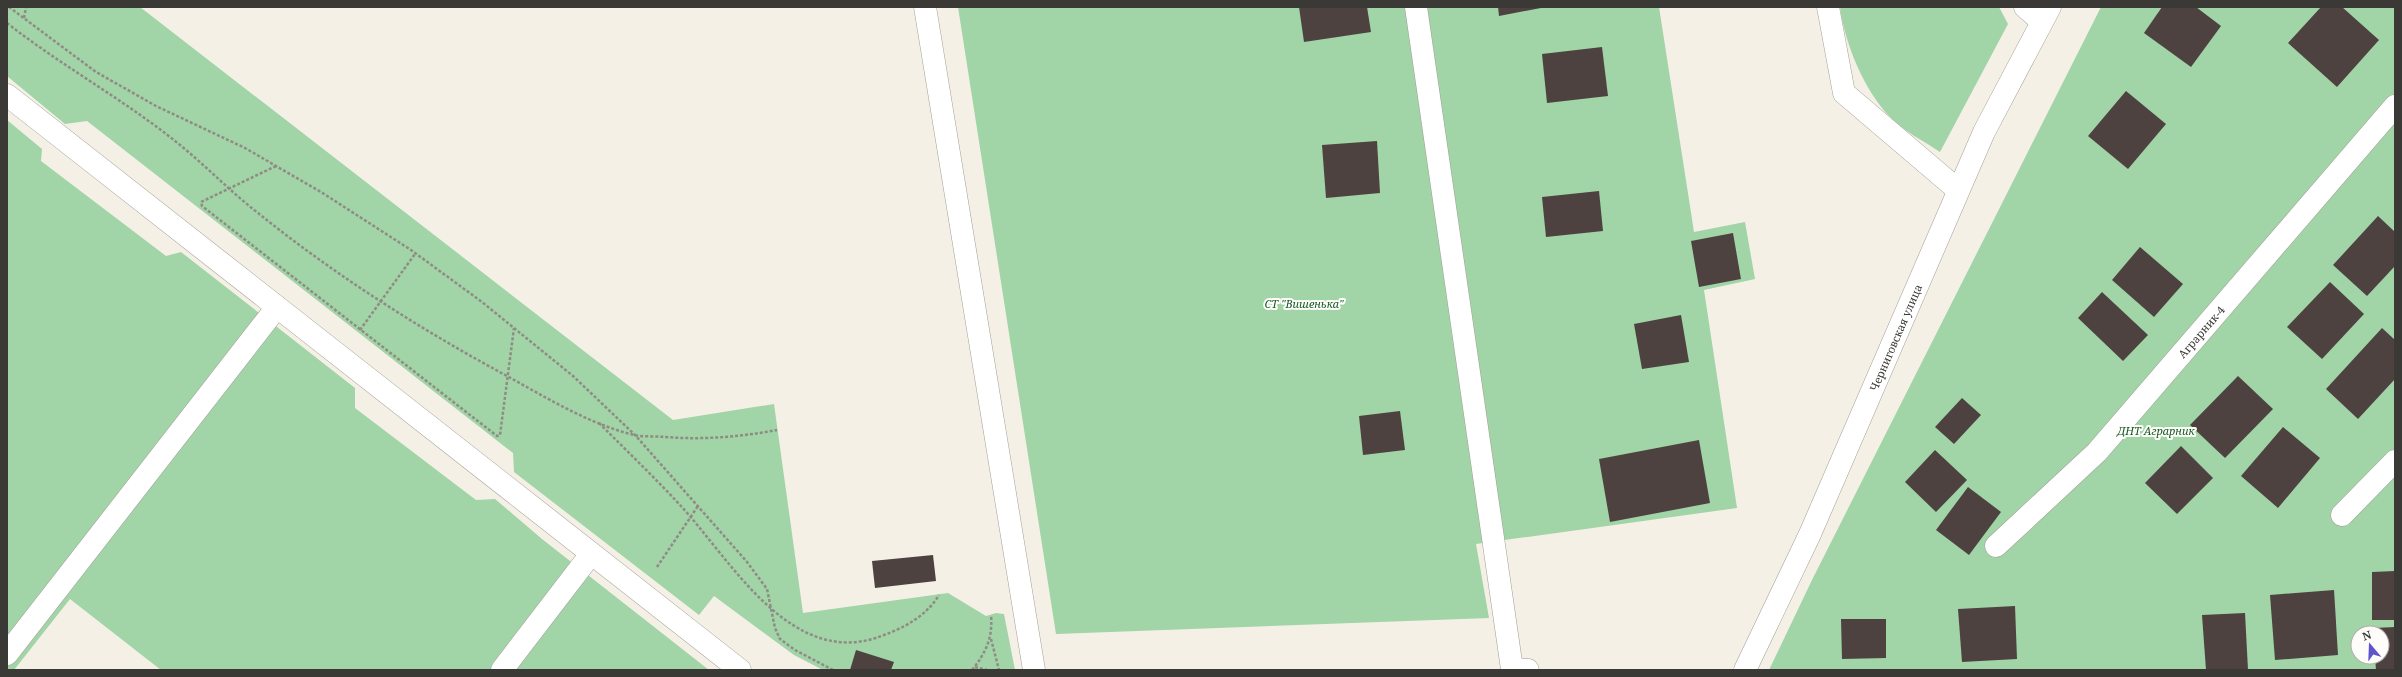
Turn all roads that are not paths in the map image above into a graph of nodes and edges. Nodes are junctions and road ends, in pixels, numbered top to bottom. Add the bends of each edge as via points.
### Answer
1 (925, 7) edge
2 (1416, 7) edge
3 (1828, 7) edge
4 (2025, 7) edge
5 (2046, 15) edge
6 (7, 95) edge
7 (2395, 106) edge
8 (1958, 190) junction
9 (277, 307) junction
10 (2395, 461) edge
11 (2342, 515) dead end
12 (1996, 546) dead end
13 (591, 554) junction
14 (7, 654) edge
15 (502, 670) edge
16 (740, 670) edge
17 (1034, 670) edge
18 (1528, 670) edge
19 (1745, 670) edge

1 - 17 street
2 - 18 street via 1512,669
3 - 8 street via 1844,94
4 - 5 street
5 - 8 street, Черниговская улица via 1984,132
6 - 9 street
7 - 12 street, Аграрник-4 via 2097,452
8 - 19 street, Черниговская улица via 1810,534
9 - 13 street
9 - 14 street
10 - 11 street
13 - 15 street
13 - 16 street

